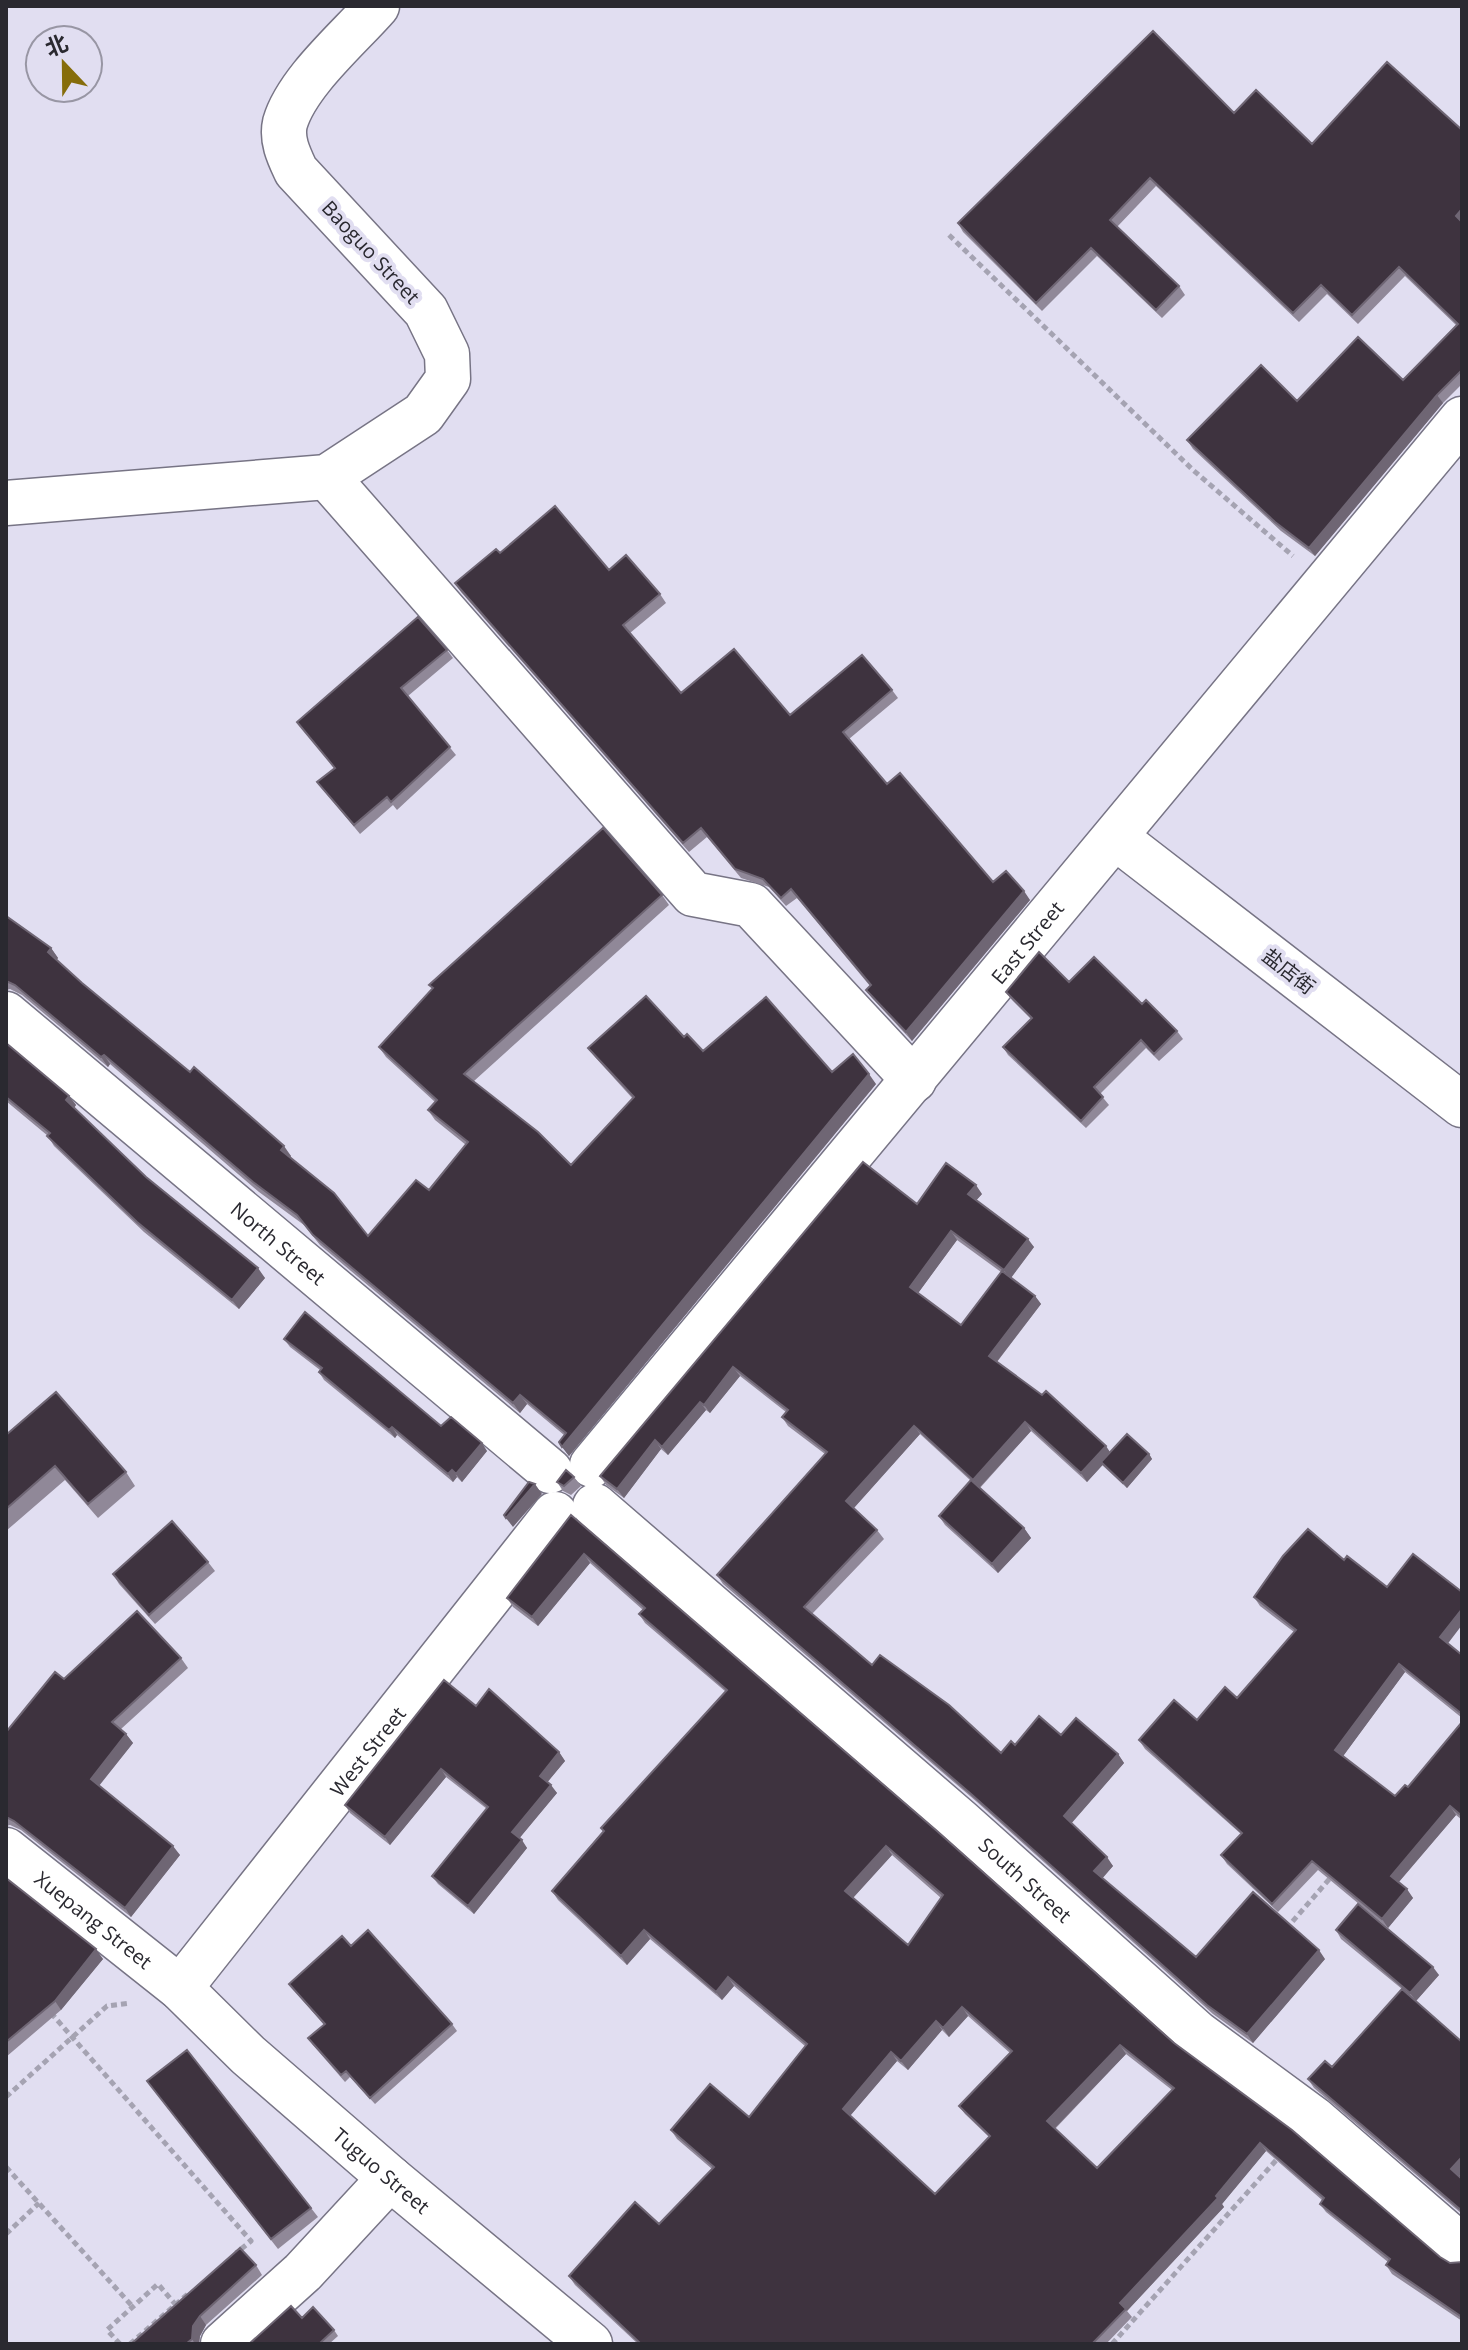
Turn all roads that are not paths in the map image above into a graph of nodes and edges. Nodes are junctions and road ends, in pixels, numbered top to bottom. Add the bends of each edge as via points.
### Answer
1 (377, 6) edge
2 (1462, 419) edge
3 (327, 477) junction
4 (6, 503) edge
5 (1115, 837) junction
6 (6, 1014) edge
7 (914, 1080) junction
8 (1462, 1105) edge
9 (573, 1489) junction
10 (6, 1850) edge
11 (174, 1984) junction
12 (390, 2178) junction
13 (1462, 2247) edge
14 (223, 2344) edge
15 (590, 2344) edge

1 - 3 street, Baoguo Street via 299,93 285,125 285,148 296,171 426,311 447,354 448,379 423,414
2 - 5 street, East Street
3 - 4 street
3 - 7 street via 693,894 751,905
5 - 7 street, East Street
5 - 8 street, 盐店街
6 - 9 street, North Street
7 - 9 street, East Street
9 - 11 street, West Street
9 - 13 street, South Street via 960,1821 1197,2033 1314,2119
10 - 11 street, Xuepang Street
11 - 12 street, Tuguo Street
12 - 14 street via 303,2272
12 - 15 street, Tuguo Street

